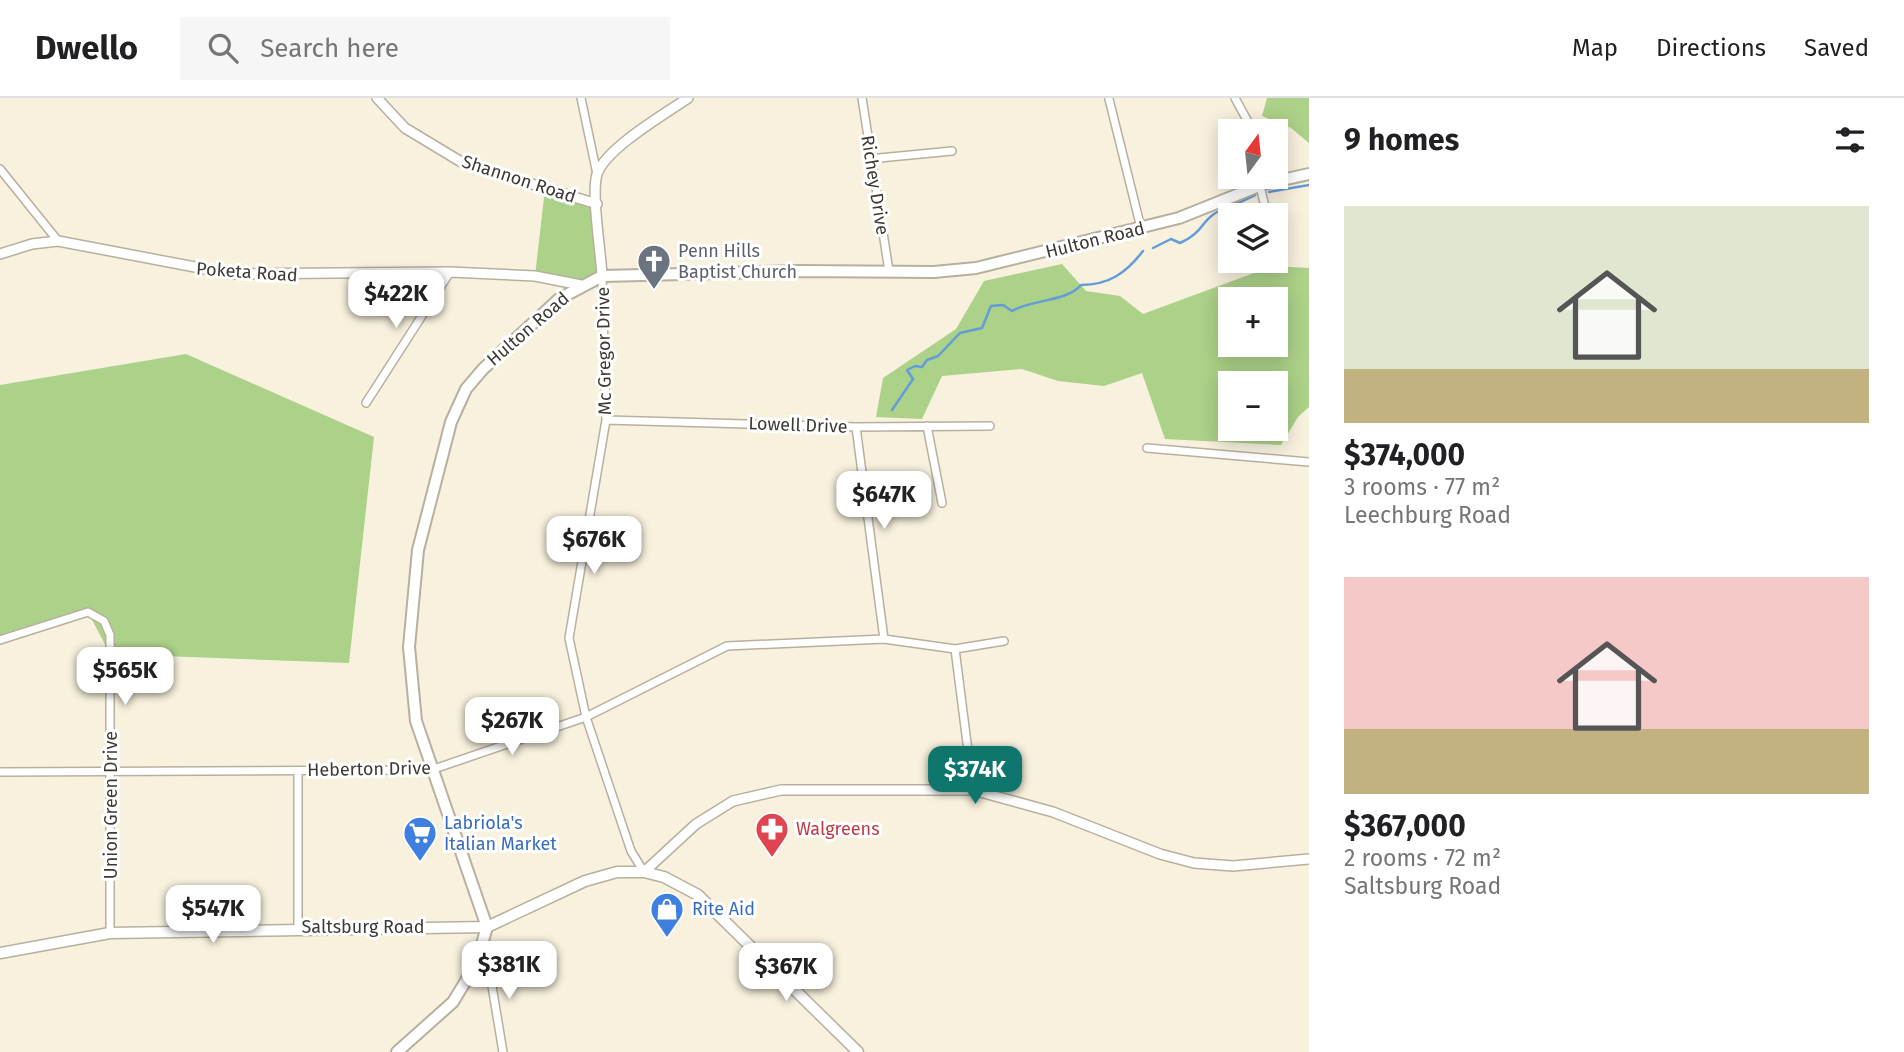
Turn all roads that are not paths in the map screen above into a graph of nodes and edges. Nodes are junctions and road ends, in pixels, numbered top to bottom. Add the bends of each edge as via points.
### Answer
1 (377, 98) edge
2 (581, 98) edge
3 (688, 98) edge
4 (862, 98) edge
5 (1235, 98) edge
6 (1110, 99) edge
7 (1246, 119) edge
8 (952, 151) dead end
9 (869, 159) junction
10 (0, 169) edge
11 (1309, 174) edge
12 (597, 175) junction
13 (1288, 177) edge
14 (1252, 189) edge
15 (597, 204) junction
16 (1141, 228) junction
17 (58, 241) junction
18 (0, 254) edge
19 (889, 271) junction
20 (450, 272) junction
21 (602, 276) junction
22 (581, 285) junction
23 (366, 403) dead end
24 (606, 420) junction
25 (927, 426) junction
26 (990, 426) dead end
27 (856, 427) junction
28 (1147, 448) dead end
29 (1309, 462) edge
30 (942, 503) dead end
31 (884, 639) junction
32 (0, 640) edge
33 (1004, 641) dead end
34 (955, 649) junction
35 (586, 717) junction
36 (112, 770) junction
37 (431, 770) junction
38 (298, 771) junction
39 (0, 772) edge
40 (973, 790) junction
41 (1309, 859) edge
42 (643, 872) junction
43 (486, 927) junction
44 (299, 928) junction
45 (110, 933) junction
46 (0, 953) edge
47 (476, 964) junction
48 (397, 1052) edge
49 (503, 1052) edge
50 (858, 1052) edge

1 - 15 street, Shannon Road via 405,128 463,163
2 - 12 street
3 - 12 street via 605,160
4 - 9 street, Richey Drive
5 - 7 street
6 - 16 street
8 - 9 street
9 - 19 street, Richey Drive
10 - 17 street
11 - 13 main road, Hulton Road
12 - 15 street
14 - 16 main road, Hulton Road via 1180,218
15 - 21 street
16 - 19 main road, Hulton Road via 976,268
17 - 18 street, Poketa Road
17 - 20 street, Poketa Road via 232,274
19 - 21 main road, Hulton Road
20 - 22 street, Poketa Road via 535,276
20 - 23 street
21 - 22 main road, Hulton Road
21 - 24 street, Mc Gregor Drive
22 - 37 main road, Hulton Road via 559,299 482,369 466,389 452,422 418,550 409,647 416,721
24 - 27 street, Lowell Drive
24 - 35 street, Mc Gregor Drive via 569,638
25 - 26 street, Lowell Drive
25 - 27 street, Lowell Drive
25 - 30 street
27 - 31 street
28 - 29 street
31 - 34 street, Heberton Drive
31 - 35 street, Heberton Drive via 727,646
32 - 36 street, Union Green Drive via 88,612 104,621 110,635
33 - 34 street, Heberton Drive
34 - 40 street
35 - 37 street, Heberton Drive
35 - 42 street, Mc Gregor Drive via 631,851
36 - 38 street, Heberton Drive
36 - 39 street, Heberton Drive
36 - 45 street, Union Green Drive
37 - 38 street, Heberton Drive
37 - 43 main road, Hulton Road
38 - 44 street
40 - 41 street via 1053,812 1194,863 1233,866
40 - 42 street via 782,790 733,801 696,824
42 - 43 main road, Saltsburg Road via 617,872 585,881
42 - 50 main road, Saltsburg Road via 698,895
43 - 44 main road, Saltsburg Road
43 - 47 main road
44 - 45 main road, Saltsburg Road
45 - 46 main road, Saltsburg Road
47 - 48 main road via 453,1002
47 - 49 street via 492,986

